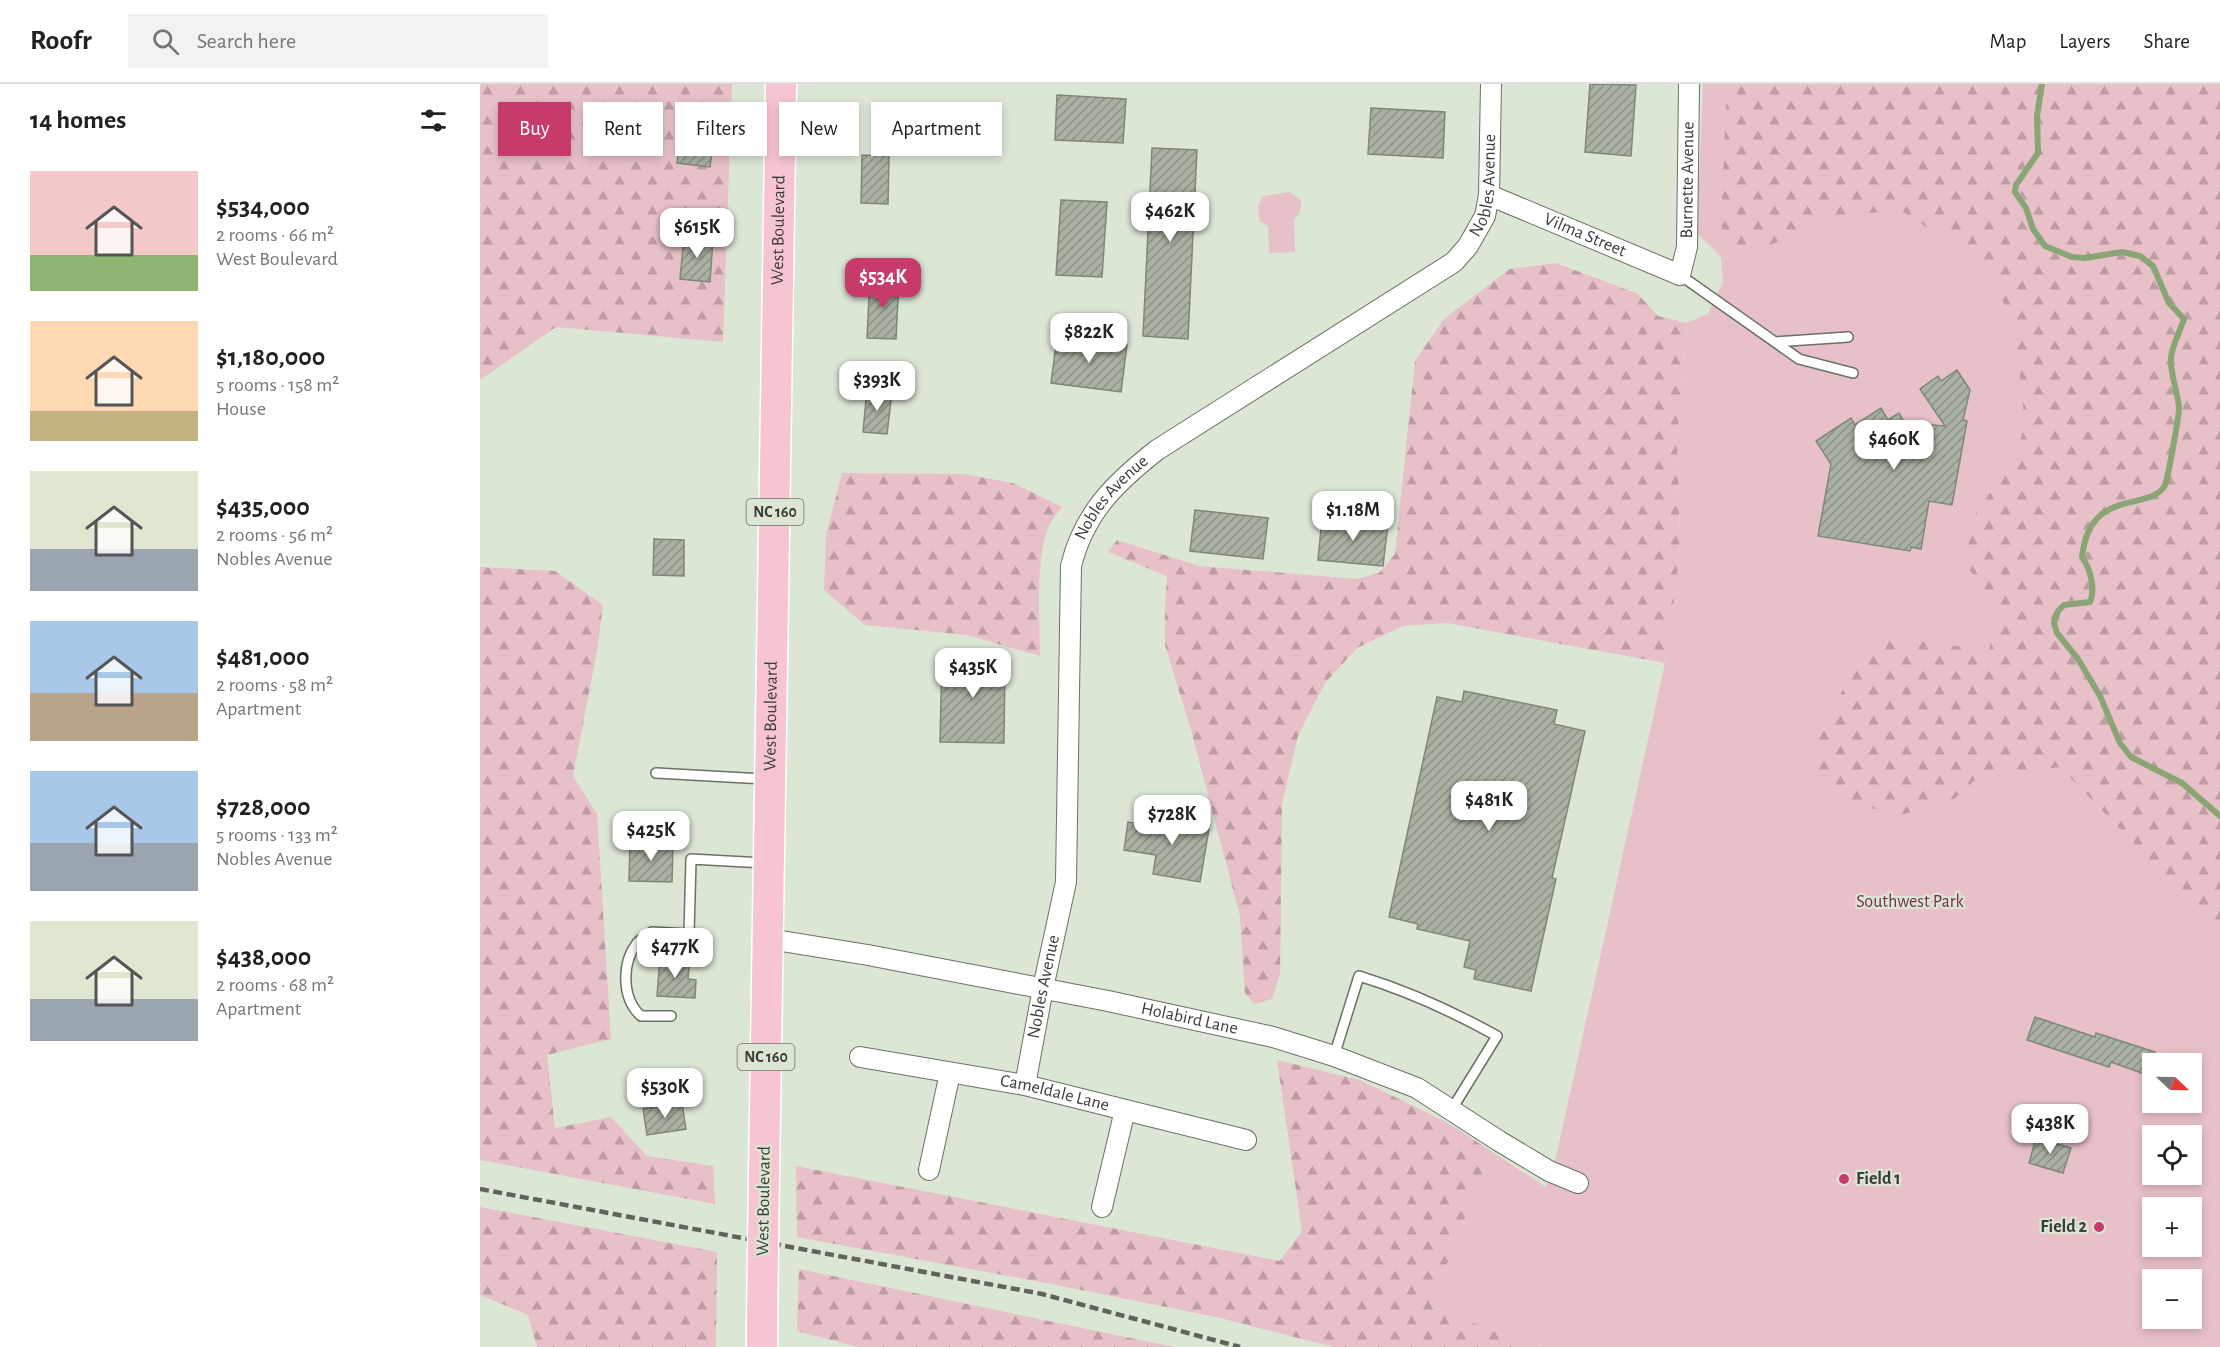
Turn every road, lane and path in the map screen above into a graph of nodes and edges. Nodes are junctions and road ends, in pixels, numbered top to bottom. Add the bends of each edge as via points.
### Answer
1 (781, 84) edge
2 (1491, 84) edge
3 (1689, 84) edge
4 (1489, 195) junction
5 (1680, 275) junction
6 (1848, 337) dead end
7 (1775, 342) junction
8 (1853, 373) dead end
9 (656, 773) dead end
10 (771, 779) junction
11 (770, 864) junction
12 (769, 939) junction
13 (1043, 988) junction
14 (671, 1016) dead end
15 (1334, 1056) junction
16 (860, 1057) dead end
17 (950, 1073) junction
18 (1025, 1085) junction
19 (1452, 1109) junction
20 (1125, 1110) junction
21 (1246, 1140) dead end
22 (929, 1170) dead end
23 (1578, 1183) dead end
24 (1102, 1207) dead end
25 (762, 1335) edge

1 - 10 main road, West Boulevard / NC 160
2 - 4 street, Nobles Avenue
3 - 5 street, Burnette Avenue via 1687,247
4 - 5 street, Vilma Street
4 - 13 street, Nobles Avenue via 1481,225 1454,262 1157,450 1109,493 1088,520 1071,566 1067,866
5 - 7 lane
6 - 7 lane
7 - 8 lane via 1799,359
9 - 10 lane
10 - 11 main road, West Boulevard / NC 160
11 - 12 main road, West Boulevard / NC 160
11 - 14 lane via 691,859 689,934 652,932 638,943 628,962 626,988 632,1008 641,1017
12 - 13 street, Holabird Lane
12 - 25 main road, West Boulevard / NC 160, bridge
13 - 15 street, Holabird Lane via 1273,1037
13 - 18 street, Nobles Avenue
15 - 19 street, Holabird Lane via 1417,1088
15 - 19 lane via 1359,976 1407,991 1497,1036
16 - 17 street, Cameldale Lane
17 - 18 street, Cameldale Lane
17 - 22 street
18 - 20 street, Cameldale Lane
19 - 23 street, Holabird Lane via 1539,1165
20 - 21 street, Cameldale Lane
20 - 24 street

